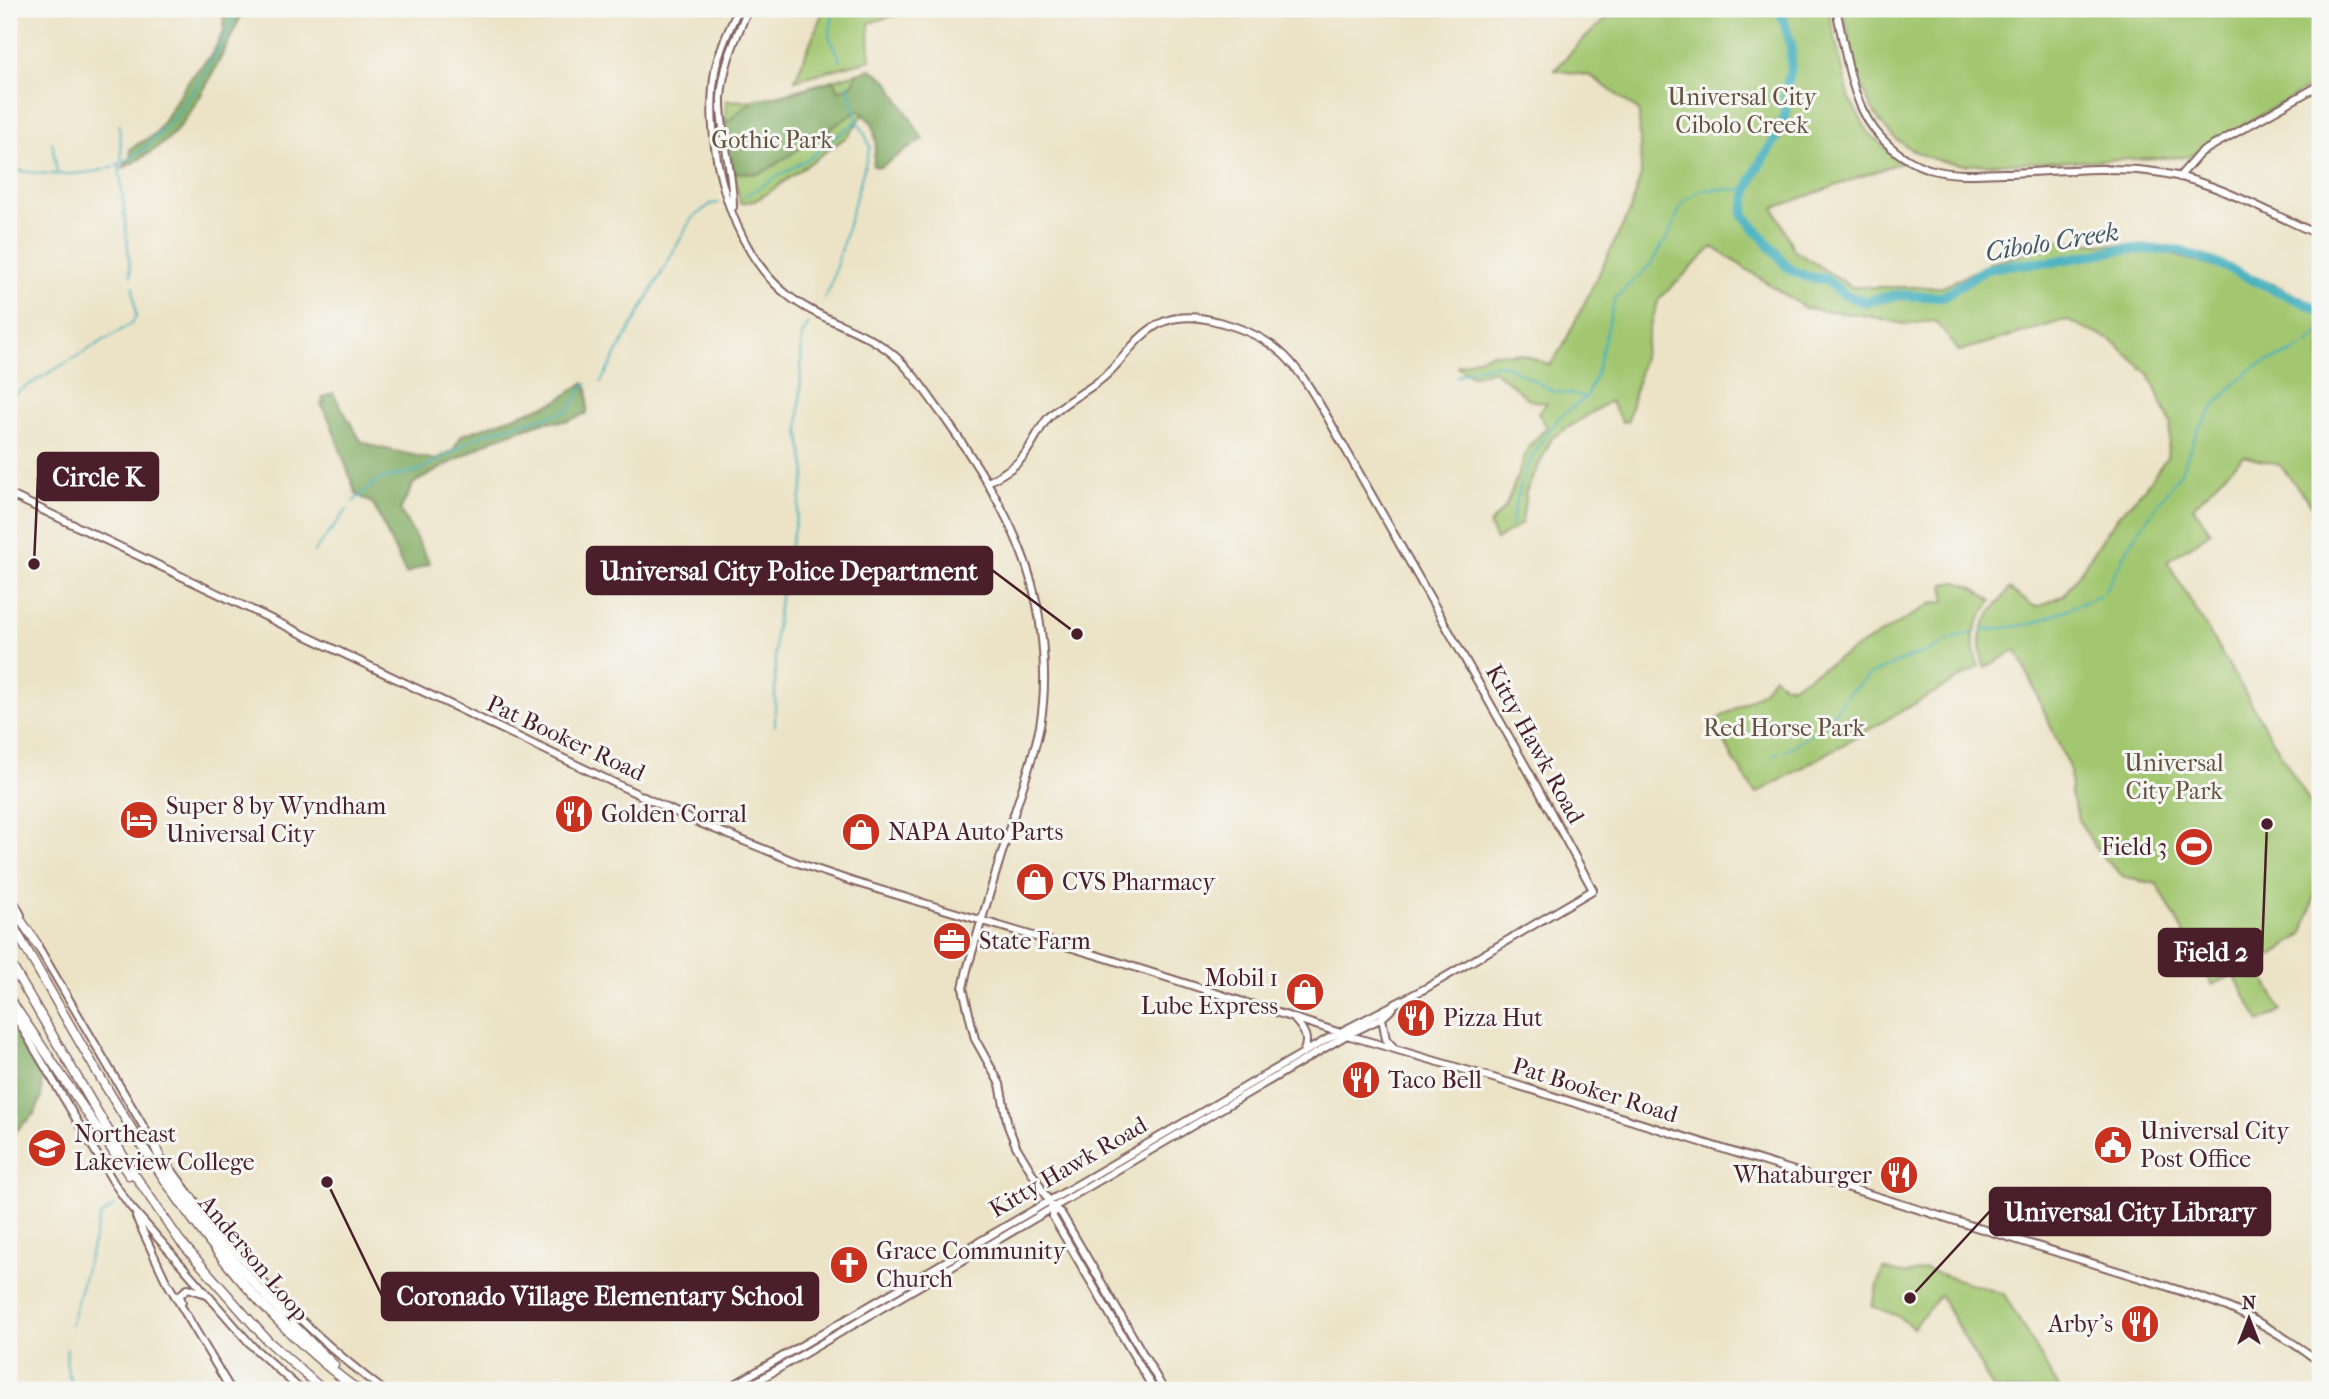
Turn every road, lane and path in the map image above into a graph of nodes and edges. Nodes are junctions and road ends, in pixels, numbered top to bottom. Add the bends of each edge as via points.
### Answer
1 (738, 9) edge
2 (748, 9) edge
3 (1836, 9) edge
4 (2320, 85) edge
5 (2179, 177) junction
6 (733, 212) junction
7 (2320, 235) edge
8 (988, 482) junction
9 (9, 494) edge
10 (9, 892) edge
11 (9, 903) edge
12 (9, 919) edge
13 (982, 920) junction
14 (37, 944) junction
15 (9, 961) edge
16 (9, 998) edge
17 (1397, 1004) junction
18 (9, 1006) edge
19 (1293, 1018) junction
20 (1382, 1018) junction
21 (1339, 1033) junction
22 (1347, 1035) junction
23 (1397, 1050) junction
24 (1303, 1053) junction
25 (1255, 1085) junction
26 (1190, 1123) junction
27 (154, 1144) junction
28 (1049, 1200) junction
29 (130, 1206) junction
30 (155, 1206) junction
31 (1053, 1208) junction
32 (208, 1296) junction
33 (205, 1347) junction
34 (2320, 1362) edge
35 (231, 1390) edge
36 (301, 1390) edge
37 (323, 1390) edge
38 (360, 1390) edge
39 (383, 1390) edge
40 (725, 1390) edge
41 (742, 1390) edge
42 (1154, 1390) edge
43 (1164, 1390) edge

1 - 6 main road via 719,54 712,96 722,186
2 - 6 main road via 728,57 721,96
3 - 5 main road via 1863,112 1882,138 1914,163 1946,173 2117,169
4 - 5 main road via 2200,153
5 - 7 main road via 2229,192
6 - 8 main road via 747,248 778,287 809,310 877,342 910,371
8 - 13 main road via 1028,571 1037,606 1043,680 1037,737
8 - 17 main road, Kitty Hawk Road via 1022,458 1048,418 1105,377 1160,323 1204,318 1250,331 1270,342 1305,379 1593,890
9 - 13 main road, Pat Booker Road via 690,819 798,863
10 - 14 main road
11 - 14 highway
12 - 38 highway, Anderson Loop via 147,1154 194,1222 287,1330
13 - 19 main road, Pat Booker Road
13 - 28 main road via 963,988 968,1016 1000,1084 1011,1134
14 - 27 main road
15 - 30 highway, Anderson Loop
16 - 30 highway via 138,1188
17 - 20 main road, Kitty Hawk Road
17 - 21 main road, Kitty Hawk Road
18 - 29 main road
19 - 21 main road, Pat Booker Road
19 - 24 main road via 1307,1038
20 - 22 main road, Kitty Hawk Road
20 - 23 main road via 1386,1039
21 - 22 main road, Pat Booker Road
21 - 24 main road, Kitty Hawk Road
22 - 23 main road, Pat Booker Road
22 - 25 main road, Kitty Hawk Road
23 - 34 main road, Pat Booker Road via 2195,1296 2243,1315
24 - 25 main road, Kitty Hawk Road
25 - 26 main road, Kitty Hawk Road
26 - 28 main road, Kitty Hawk Road
26 - 31 main road, Kitty Hawk Road
27 - 38 highway via 189,1206 234,1260
27 - 39 main road via 212,1223 279,1300 323,1343
28 - 31 main road
28 - 40 main road, Kitty Hawk Road
29 - 32 main road
29 - 33 main road
30 - 37 highway, Anderson Loop via 267,1340
31 - 41 main road, Kitty Hawk Road
31 - 42 main road via 1053,1217
31 - 43 main road via 1061,1213
32 - 33 main road via 188,1288 180,1295
32 - 36 main road via 253,1347
33 - 35 main road

